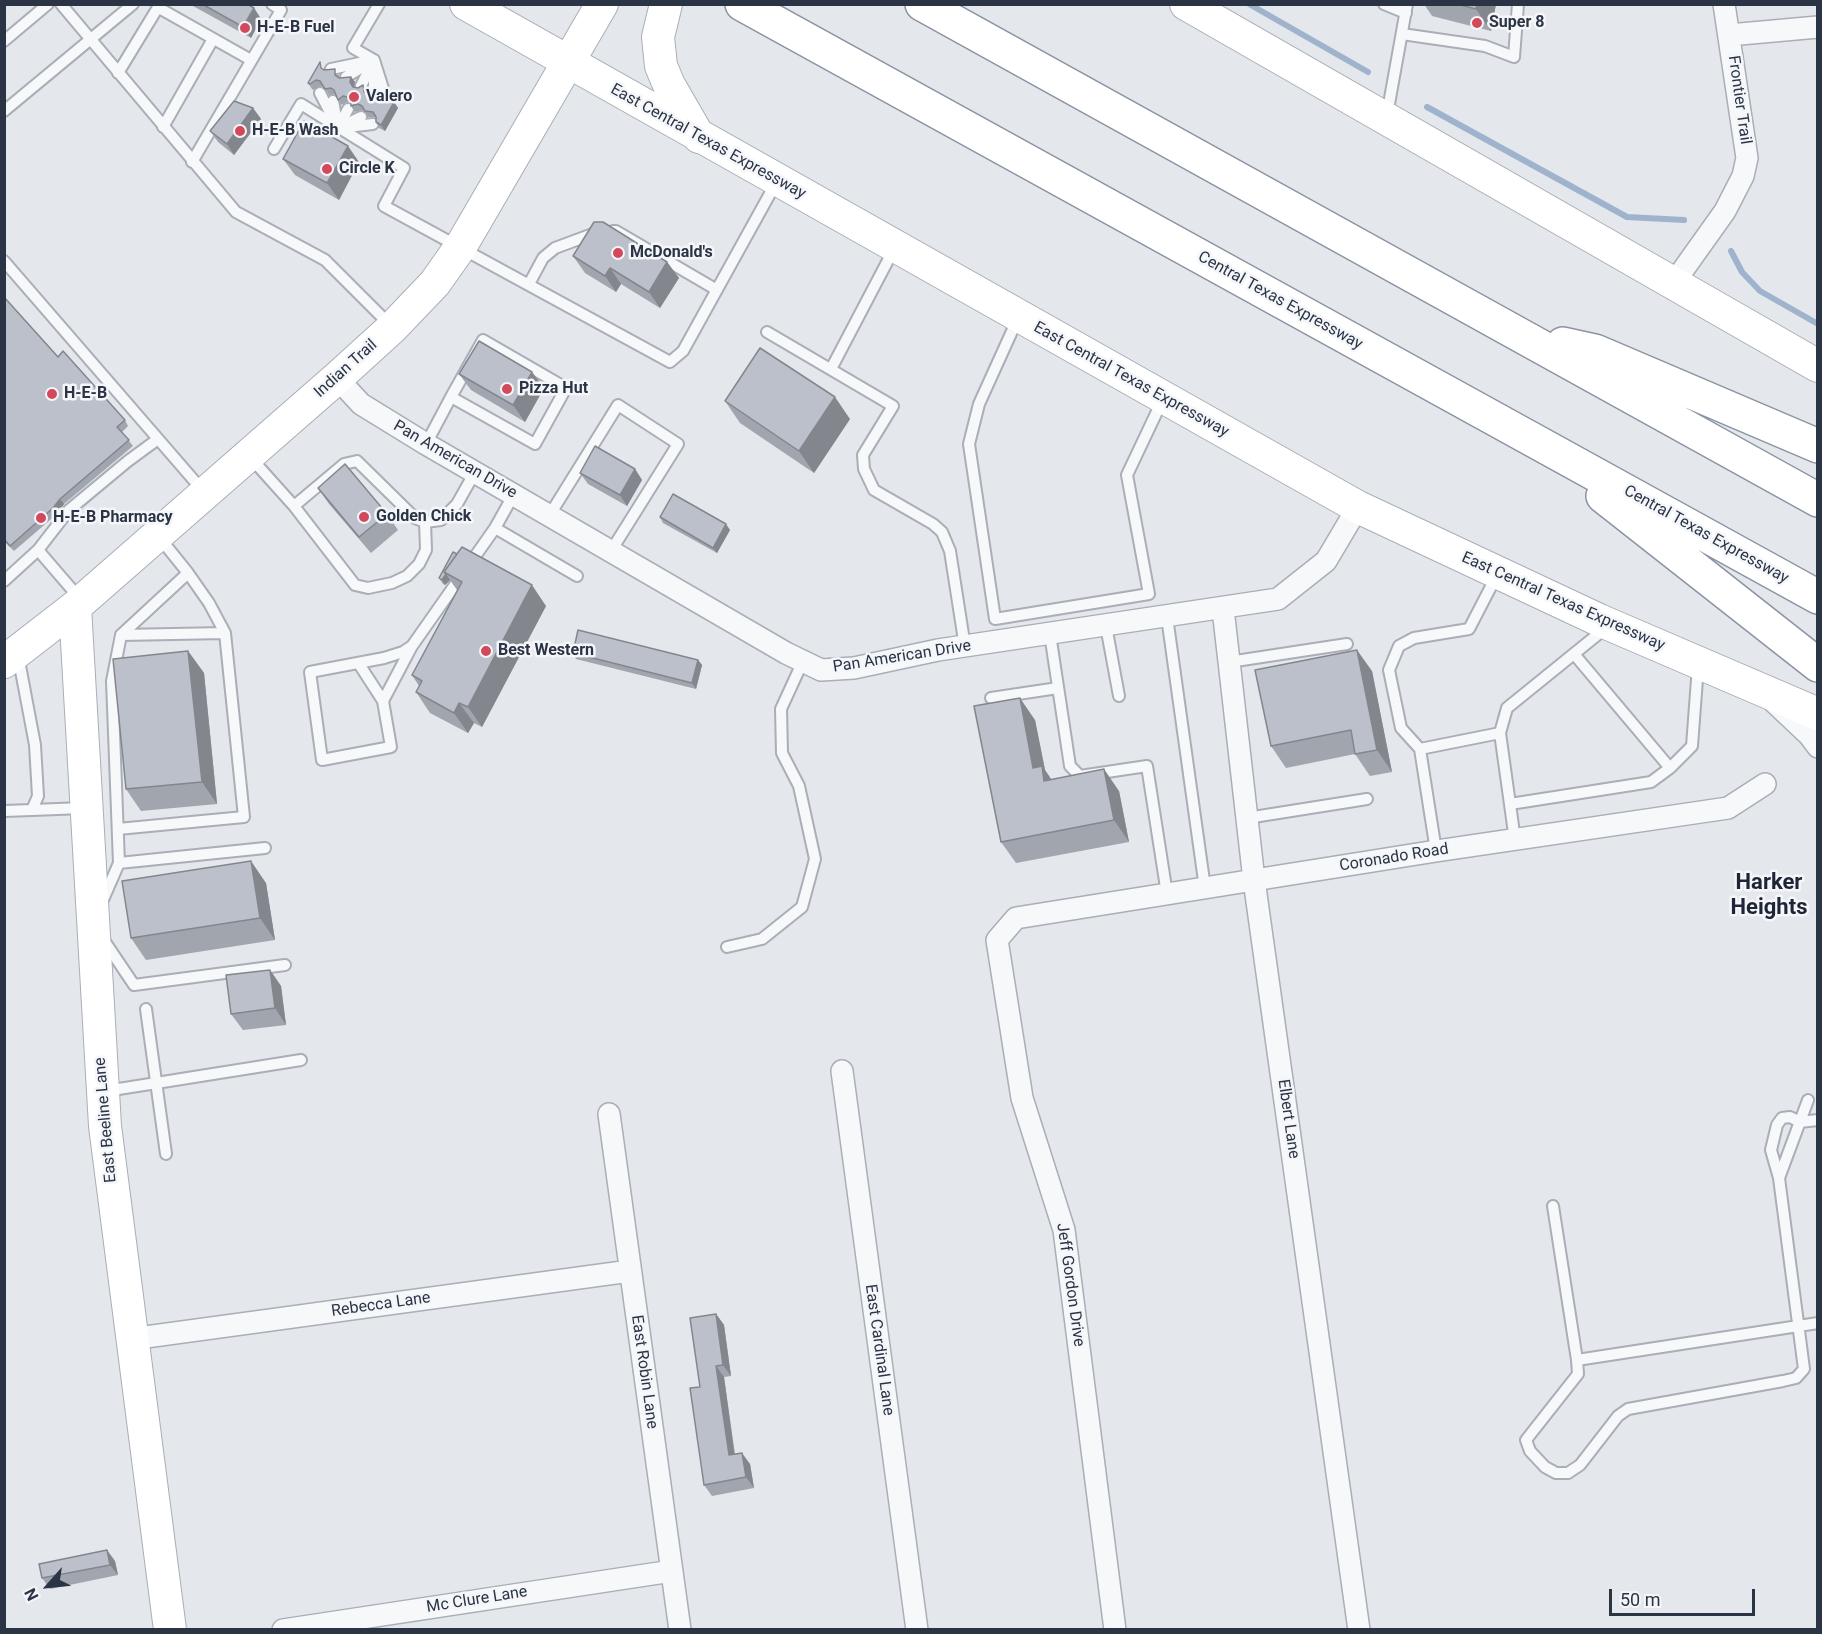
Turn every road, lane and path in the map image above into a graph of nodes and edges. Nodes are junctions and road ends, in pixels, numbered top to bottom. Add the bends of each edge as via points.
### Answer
1 (48, 4) edge
2 (61, 4) edge
3 (133, 4) edge
4 (272, 4) edge
5 (379, 4) edge
6 (466, 4) edge
7 (602, 4) edge
8 (666, 4) edge
9 (922, 4) edge
10 (1186, 4) edge
11 (1384, 4) edge
12 (1518, 4) edge
13 (1724, 4) edge
14 (159, 6) edge
15 (747, 7) edge
16 (1407, 9) edge
17 (1818, 27) edge
18 (1402, 34) junction
19 (1729, 35) junction
20 (213, 39) junction
21 (90, 40) junction
22 (4, 41) edge
23 (251, 60) junction
24 (374, 60) junction
25 (570, 63) junction
26 (331, 69) edge
27 (118, 73) junction
28 (346, 77) edge
29 (360, 86) edge
30 (320, 93) dead end
31 (374, 93) edge
32 (333, 101) dead end
33 (387, 101) edge
34 (348, 109) edge
35 (4, 111) edge
36 (361, 117) dead end
37 (1381, 117) junction
38 (373, 124) edge
39 (163, 127) junction
40 (338, 128) junction
41 (699, 137) junction
42 (274, 149) dead end
43 (192, 162) junction
44 (777, 181) junction
45 (461, 246) junction
46 (895, 247) junction
47 (4, 261) edge
48 (529, 284) junction
49 (1673, 284) junction
50 (717, 290) junction
51 (1019, 317) junction
52 (392, 328) junction
53 (767, 332) dead end
54 (1523, 336) junction
55 (1818, 366) edge
56 (831, 369) junction
57 (337, 378) junction
58 (451, 397) junction
59 (1163, 398) junction
60 (158, 439) junction
61 (1531, 439) junction
62 (426, 444) junction
63 (1818, 446) edge
64 (247, 455) junction
65 (475, 472) junction
66 (204, 492) junction
67 (514, 494) junction
68 (1818, 500) edge
69 (294, 506) junction
70 (1358, 507) junction
71 (549, 516) junction
72 (425, 522) junction
73 (495, 528) junction
74 (157, 534) junction
75 (38, 550) junction
76 (611, 551) junction
77 (188, 573) junction
78 (1498, 573) junction
79 (577, 576) dead end
80 (4, 581) edge
81 (1818, 597) edge
82 (78, 604) junction
83 (1222, 609) junction
84 (1167, 617) junction
85 (1610, 625) junction
86 (1106, 626) junction
87 (225, 633) junction
88 (1050, 634) junction
89 (121, 635) junction
90 (1347, 645) dead end
91 (412, 646) junction
92 (965, 646) junction
93 (1574, 654) junction
94 (11, 657) edge
95 (803, 661) junction
96 (1229, 662) junction
97 (1698, 662) junction
98 (359, 664) junction
99 (1818, 665) edge
100 (1058, 688) junction
101 (1758, 688) junction
102 (1119, 696) dead end
103 (991, 698) dead end
104 (383, 701) junction
105 (1818, 714) edge
106 (1500, 733) junction
107 (98, 744) junction
108 (1818, 747) edge
109 (1420, 749) junction
110 (1670, 768) junction
111 (1765, 784) dead end
112 (1367, 799) dead end
113 (1510, 804) junction
114 (86, 808) junction
115 (32, 810) junction
116 (4, 812) edge
117 (1247, 818) junction
118 (118, 829) junction
119 (1515, 840) junction
120 (265, 848) dead end
121 (1436, 851) junction
122 (119, 863) junction
123 (1254, 880) junction
124 (1205, 888) junction
125 (1167, 894) junction
126 (1016, 918) joint
127 (93, 924) junction
128 (728, 946) dead end
129 (285, 965) dead end
130 (146, 1009) dead end
131 (301, 1060) dead end
132 (842, 1071) dead end
133 (156, 1083) junction
134 (102, 1091) junction
135 (1808, 1100) dead end
136 (609, 1114) dead end
137 (1818, 1120) edge
138 (1800, 1122) junction
139 (166, 1154) dead end
140 (1779, 1178) junction
141 (1553, 1206) dead end
142 (630, 1271) junction
143 (1818, 1323) edge
144 (1799, 1326) junction
145 (131, 1338) junction
146 (1576, 1360) junction
147 (672, 1571) junction
148 (170, 1629) edge
149 (283, 1629) edge
150 (680, 1629) edge
151 (917, 1629) edge
152 (1115, 1629) edge
153 (1359, 1629) edge

1 - 22 lane
2 - 21 lane
3 - 21 lane
4 - 23 lane via 281,10
5 - 24 lane via 353,48
6 - 25 main road, East Central Texas Expressway
7 - 25 main road, Indian Trail
8 - 41 main road via 658,37 661,66
9 - 54 highway
10 - 37 main road
11 - 16 lane
12 - 18 lane via 1514,57 1485,46
13 - 19 street, Frontier Trail
14 - 20 lane
14 - 27 lane
15 - 61 highway, Central Texas Expressway
16 - 18 lane
17 - 19 street
18 - 37 lane via 1389,104
19 - 49 street, Frontier Trail via 1747,158 1743,176 1725,212
20 - 23 lane
20 - 39 lane
21 - 27 lane
21 - 35 lane
23 - 43 lane
24 - 26 lane
24 - 28 lane
24 - 29 lane
24 - 31 lane
24 - 33 lane
25 - 41 main road, East Central Texas Expressway
25 - 45 main road, Indian Trail
27 - 39 lane
30 - 40 lane
32 - 40 lane
34 - 40 lane
36 - 40 lane
37 - 49 main road
38 - 40 lane
39 - 43 lane
40 - 42 lane via 301,104
40 - 45 lane via 404,168 384,206
41 - 44 main road, East Central Texas Expressway
43 - 52 lane via 236,212 324,260
44 - 46 main road, East Central Texas Expressway
44 - 50 lane
45 - 48 lane
45 - 52 main road, Indian Trail via 435,284
46 - 51 main road, East Central Texas Expressway
46 - 56 lane
47 - 60 lane
48 - 50 lane via 543,258 555,248 601,231 616,231
48 - 50 lane via 670,362 682,351
49 - 55 main road
51 - 59 main road, East Central Texas Expressway
51 - 59 lane via 979,404 969,444 995,619 1149,594 1127,475
52 - 57 main road, Indian Trail
53 - 56 lane
54 - 63 highway via 1595,351
54 - 68 highway
56 - 92 lane via 893,406 863,455 864,469 874,490 942,532 950,551
57 - 62 street, Pan American Drive via 361,404
57 - 64 main road, Indian Trail
58 - 58 lane via 534,444 566,388 483,340
58 - 62 lane
59 - 70 main road, East Central Texas Expressway
60 - 66 lane
60 - 75 lane via 69,510
61 - 81 highway, Central Texas Expressway
61 - 99 highway
62 - 65 street, Pan American Drive
64 - 66 main road, Indian Trail
64 - 69 lane
65 - 67 street, Pan American Drive
65 - 72 lane via 457,504 441,520
66 - 74 main road, Indian Trail
67 - 71 street, Pan American Drive
67 - 73 lane
69 - 72 lane via 344,464 357,461 415,518
69 - 72 lane via 355,585 368,588 407,576 419,564 426,550
70 - 78 main road, East Central Texas Expressway
70 - 83 street, Pan American Drive via 1326,561 1278,599
71 - 76 street, Pan American Drive
71 - 76 lane via 618,405 678,444
73 - 79 lane
73 - 91 lane
74 - 77 lane
74 - 82 main road, Indian Trail
75 - 80 lane
75 - 82 lane
76 - 95 street, Pan American Drive
77 - 87 lane
77 - 89 lane
78 - 85 main road, East Central Texas Expressway
78 - 109 lane via 1469,629 1414,638 1399,646 1389,670 1401,728
82 - 94 main road, Indian Trail
82 - 107 main road, East Beeline Lane
83 - 84 street, Pan American Drive
83 - 96 street, Elbert Lane
84 - 86 street, Pan American Drive
84 - 124 lane
85 - 93 lane
85 - 97 main road, East Central Texas Expressway
86 - 88 street, Pan American Drive
86 - 102 lane
87 - 89 lane
87 - 118 lane via 244,817
88 - 92 street, Pan American Drive
88 - 100 lane
89 - 107 lane
90 - 96 lane
91 - 98 lane
91 - 104 lane
92 - 95 street, Pan American Drive via 854,668 821,670
93 - 106 lane via 1507,708
93 - 110 lane
94 - 115 lane via 35,746 38,796
95 - 128 lane via 781,709 782,753 799,786 815,859 805,897 802,907 762,939
96 - 117 street, Elbert Lane
97 - 101 main road, East Central Texas Expressway
97 - 110 lane via 1692,746
98 - 104 lane
98 - 104 lane via 310,672 322,760 391,747
100 - 103 lane
100 - 125 lane via 1070,766 1080,776 1147,766
101 - 105 main road, East Central Texas Expressway
101 - 108 street
106 - 109 lane
106 - 113 lane
107 - 114 main road, East Beeline Lane
107 - 118 lane
109 - 121 lane
110 - 113 lane via 1651,782
111 - 119 street, Coronado Road via 1728,808
112 - 117 lane
113 - 119 lane
114 - 115 lane
114 - 127 main road, East Beeline Lane
115 - 116 lane
117 - 123 street, Elbert Lane
118 - 122 lane
119 - 121 street, Coronado Road
120 - 122 lane
121 - 123 street, Coronado Road
122 - 127 lane
123 - 124 street, Coronado Road
123 - 153 street, Elbert Lane
124 - 125 street, Coronado Road
125 - 126 street, Coronado Road
126 - 152 street, Jeff Gordon Drive via 997,940 1022,1098 1064,1230
127 - 129 lane via 134,985
127 - 134 main road, East Beeline Lane
130 - 133 lane
131 - 133 lane
132 - 151 street, East Cardinal Lane
133 - 134 lane
133 - 139 lane
134 - 145 main road, East Beeline Lane
135 - 138 lane
136 - 142 street, East Robin Lane
137 - 138 lane
138 - 140 lane
138 - 140 lane via 1782,1118 1777,1125 1771,1150
140 - 144 lane
141 - 146 lane
142 - 145 street, Rebecca Lane
142 - 147 street, East Robin Lane
143 - 144 lane
144 - 146 lane
144 - 146 lane via 1804,1369 1796,1378 1629,1409 1618,1416 1580,1465 1568,1473 1556,1473 1530,1451 1526,1440 1578,1374
145 - 148 main road, East Beeline Lane
147 - 149 street, Mc Clure Lane
147 - 150 street, East Robin Lane

